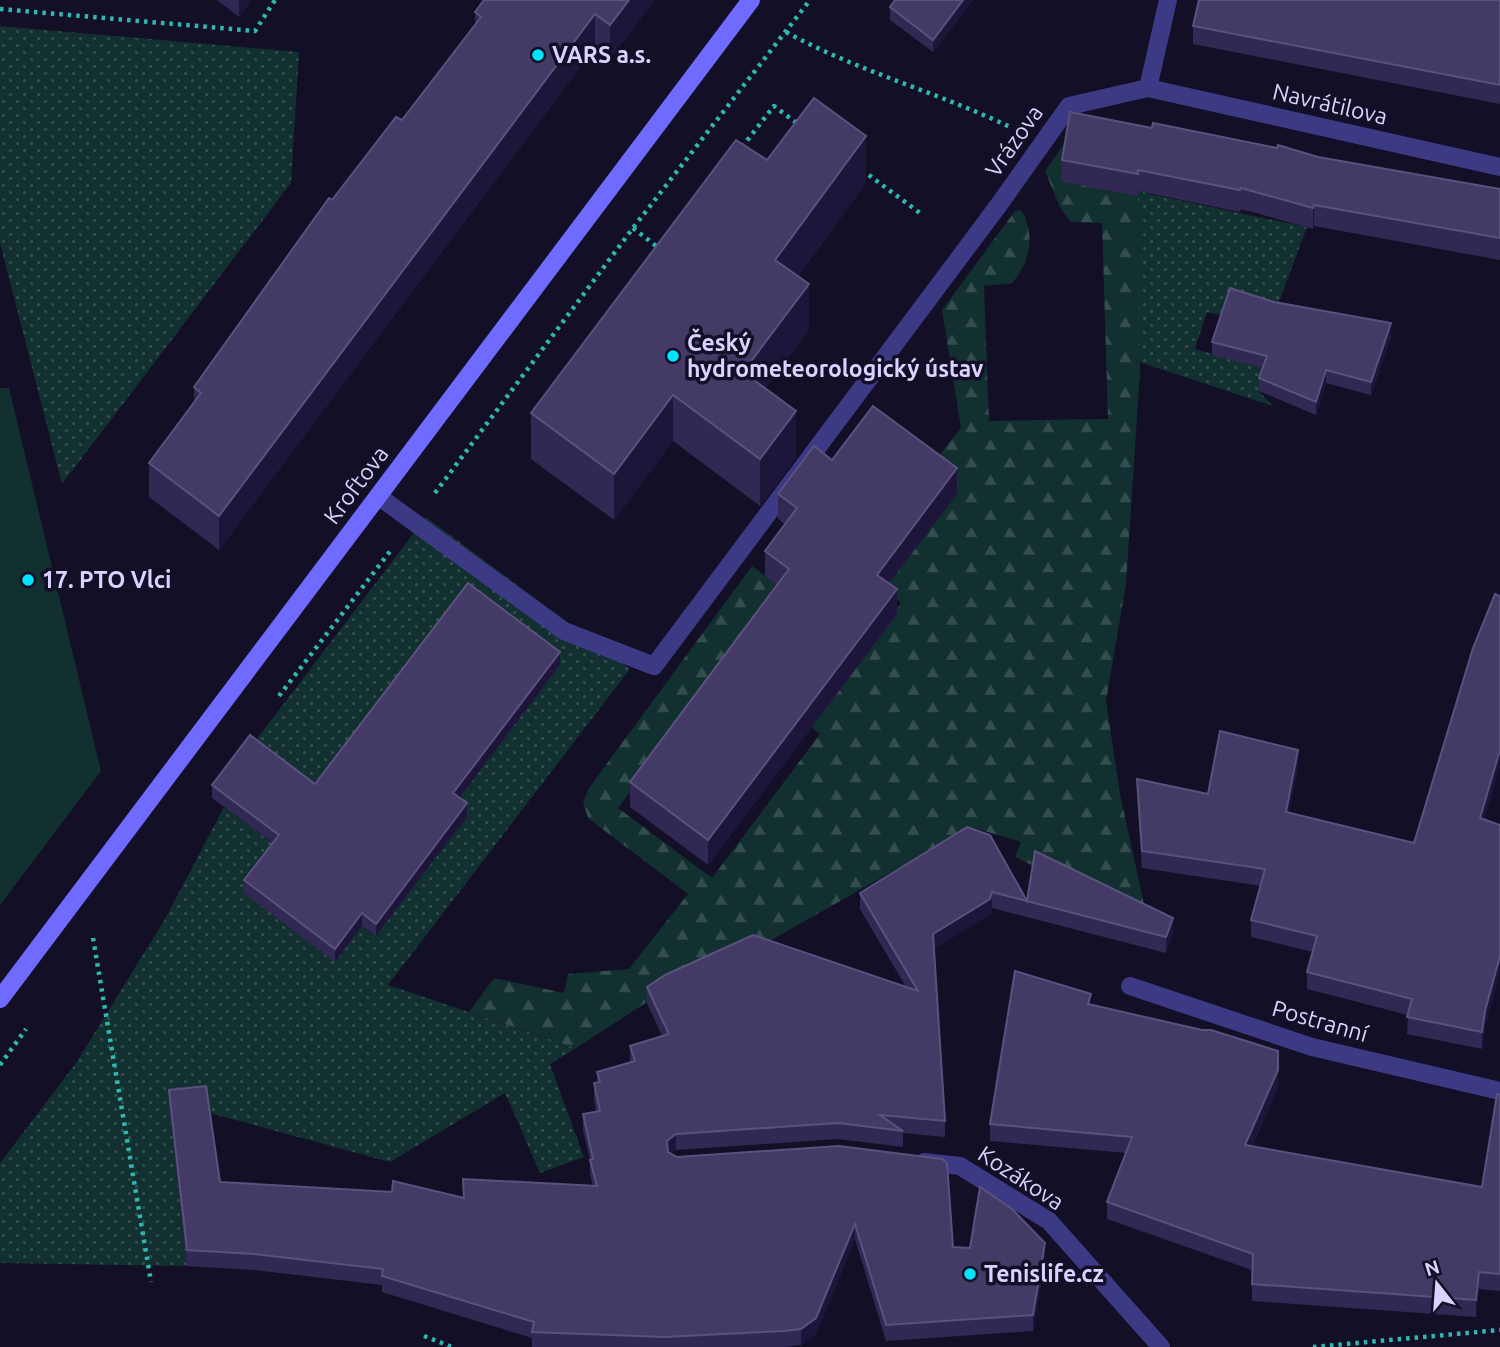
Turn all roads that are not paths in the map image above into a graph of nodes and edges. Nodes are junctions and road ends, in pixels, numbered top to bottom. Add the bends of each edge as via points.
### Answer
1 (751, 0) edge
2 (1168, 0) edge
3 (1148, 88) junction
4 (1500, 167) edge
5 (378, 496) junction
6 (1130, 986) dead end
7 (0, 999) edge
8 (1500, 1091) edge
9 (906, 1159) edge
10 (1161, 1347) edge

1 - 5 street, Kroftova
2 - 3 street
3 - 4 street, Navrátilova
3 - 5 street, Vrázova via 1069,106 654,666 564,631
5 - 7 street, Kroftova
6 - 8 street, Postranní via 1312,1047
9 - 10 street, Kozákova via 960,1166 1049,1221

